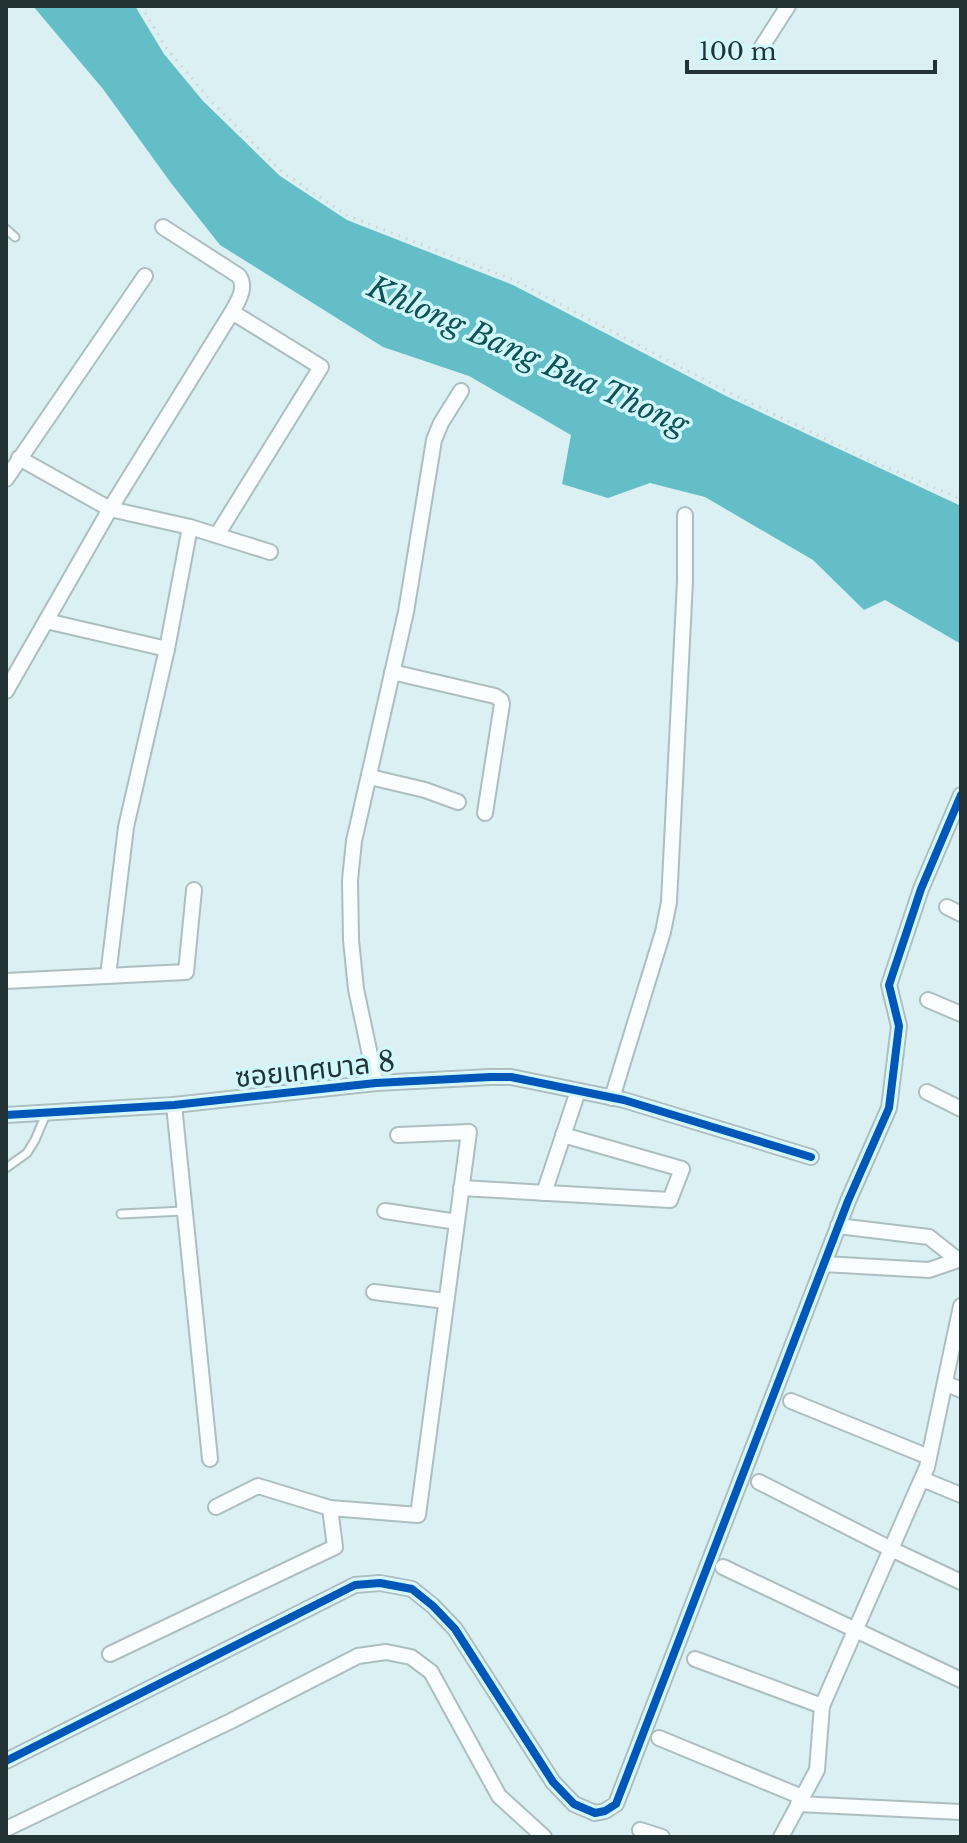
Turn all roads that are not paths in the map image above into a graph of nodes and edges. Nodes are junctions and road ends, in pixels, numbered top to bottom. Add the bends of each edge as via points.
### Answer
1 (788, 6) edge
2 (761, 48) dead end
3 (163, 227) dead end
4 (6, 229) edge
5 (15, 237) dead end
6 (145, 276) dead end
7 (232, 312) junction
8 (461, 391) dead end
9 (19, 458) junction
10 (6, 479) edge
11 (110, 509) junction
12 (685, 515) dead end
13 (190, 527) junction
14 (217, 535) junction
15 (270, 552) dead end
16 (46, 621) junction
17 (167, 649) junction
18 (392, 672) junction
19 (6, 691) edge
20 (370, 777) junction
21 (961, 795) edge
22 (458, 802) dead end
23 (485, 813) dead end
24 (194, 890) dead end
25 (947, 907) dead end
26 (961, 914) edge
27 (108, 976) junction
28 (6, 981) edge
29 (928, 1000) dead end
30 (961, 1014) edge
31 (376, 1083) junction
32 (578, 1091) junction
33 (927, 1092) dead end
34 (612, 1098) junction
35 (174, 1105) junction
36 (961, 1109) edge
37 (46, 1113) junction
38 (6, 1115) edge
39 (398, 1135) dead end
40 (563, 1135) junction
41 (811, 1157) dead end
42 (6, 1168) edge
43 (461, 1188) junction
44 (544, 1193) junction
45 (184, 1211) junction
46 (385, 1211) dead end
47 (121, 1214) dead end
48 (457, 1222) junction
49 (838, 1226) junction
50 (959, 1259) edge
51 (824, 1264) junction
52 (374, 1292) dead end
53 (446, 1301) junction
54 (961, 1308) edge
55 (945, 1383) junction
56 (961, 1390) edge
57 (791, 1401) dead end
58 (929, 1457) junction
59 (210, 1459) dead end
60 (922, 1479) junction
61 (759, 1482) dead end
62 (961, 1495) edge
63 (216, 1507) dead end
64 (330, 1508) junction
65 (891, 1549) junction
66 (723, 1567) dead end
67 (961, 1582) edge
68 (855, 1631) junction
69 (110, 1654) dead end
70 (695, 1659) dead end
71 (961, 1680) edge
72 (822, 1706) junction
73 (659, 1738) dead end
74 (6, 1761) edge
75 (800, 1801) junction
76 (961, 1812) edge
77 (6, 1829) edge
78 (640, 1830) dead end
79 (544, 1837) edge
80 (662, 1837) edge
81 (781, 1837) edge

1 - 2 street
3 - 7 street via 239,276 243,286
4 - 5 lane
6 - 9 street
7 - 11 street
7 - 14 street via 321,367
8 - 18 street via 434,440
9 - 10 street
9 - 11 street
11 - 13 street
11 - 16 street
12 - 34 street via 669,902
13 - 14 street
13 - 17 street
14 - 15 street
16 - 17 street
16 - 19 street
17 - 27 street via 126,827
18 - 20 street
18 - 23 street via 501,700
20 - 22 street
20 - 31 street via 354,841 351,940
21 - 49 street via 921,889 889,985 899,1026 889,1108
24 - 27 street via 186,972
25 - 26 street
27 - 28 street
29 - 30 street
31 - 32 street, ซอยเทศบาล 8 via 511,1077
31 - 35 street, ซอยเทศบาล 8
32 - 34 street, ซอยเทศบาล 8
32 - 40 street
33 - 36 street
34 - 41 street, ซอยเทศบาล 8
35 - 37 street, ซอยเทศบาล 8
35 - 45 street
37 - 38 street, ซอยเทศบาล 8
37 - 42 lane via 27,1153
39 - 43 street via 469,1132
40 - 44 street
40 - 44 street via 682,1169 670,1200
43 - 44 street
43 - 48 street
45 - 47 lane
45 - 59 street
46 - 48 street
48 - 53 street
49 - 50 street via 929,1237
49 - 51 street
50 - 51 street via 929,1270
51 - 74 street via 620,1797 605,1811 595,1813 574,1804 553,1782 455,1629 412,1589 380,1583 355,1585
52 - 53 street
53 - 64 street via 418,1515
54 - 55 street
55 - 56 street
55 - 58 street
57 - 58 street
58 - 60 street
60 - 62 street
60 - 65 street
61 - 65 street
63 - 64 street via 258,1486
64 - 69 street via 335,1547
65 - 67 street
65 - 68 street
66 - 68 street
68 - 71 street
68 - 72 street
70 - 72 street
72 - 75 street via 817,1770
73 - 75 street
75 - 76 street
75 - 81 street
77 - 79 street via 358,1656 386,1652 411,1657 431,1672 499,1796
78 - 80 street

